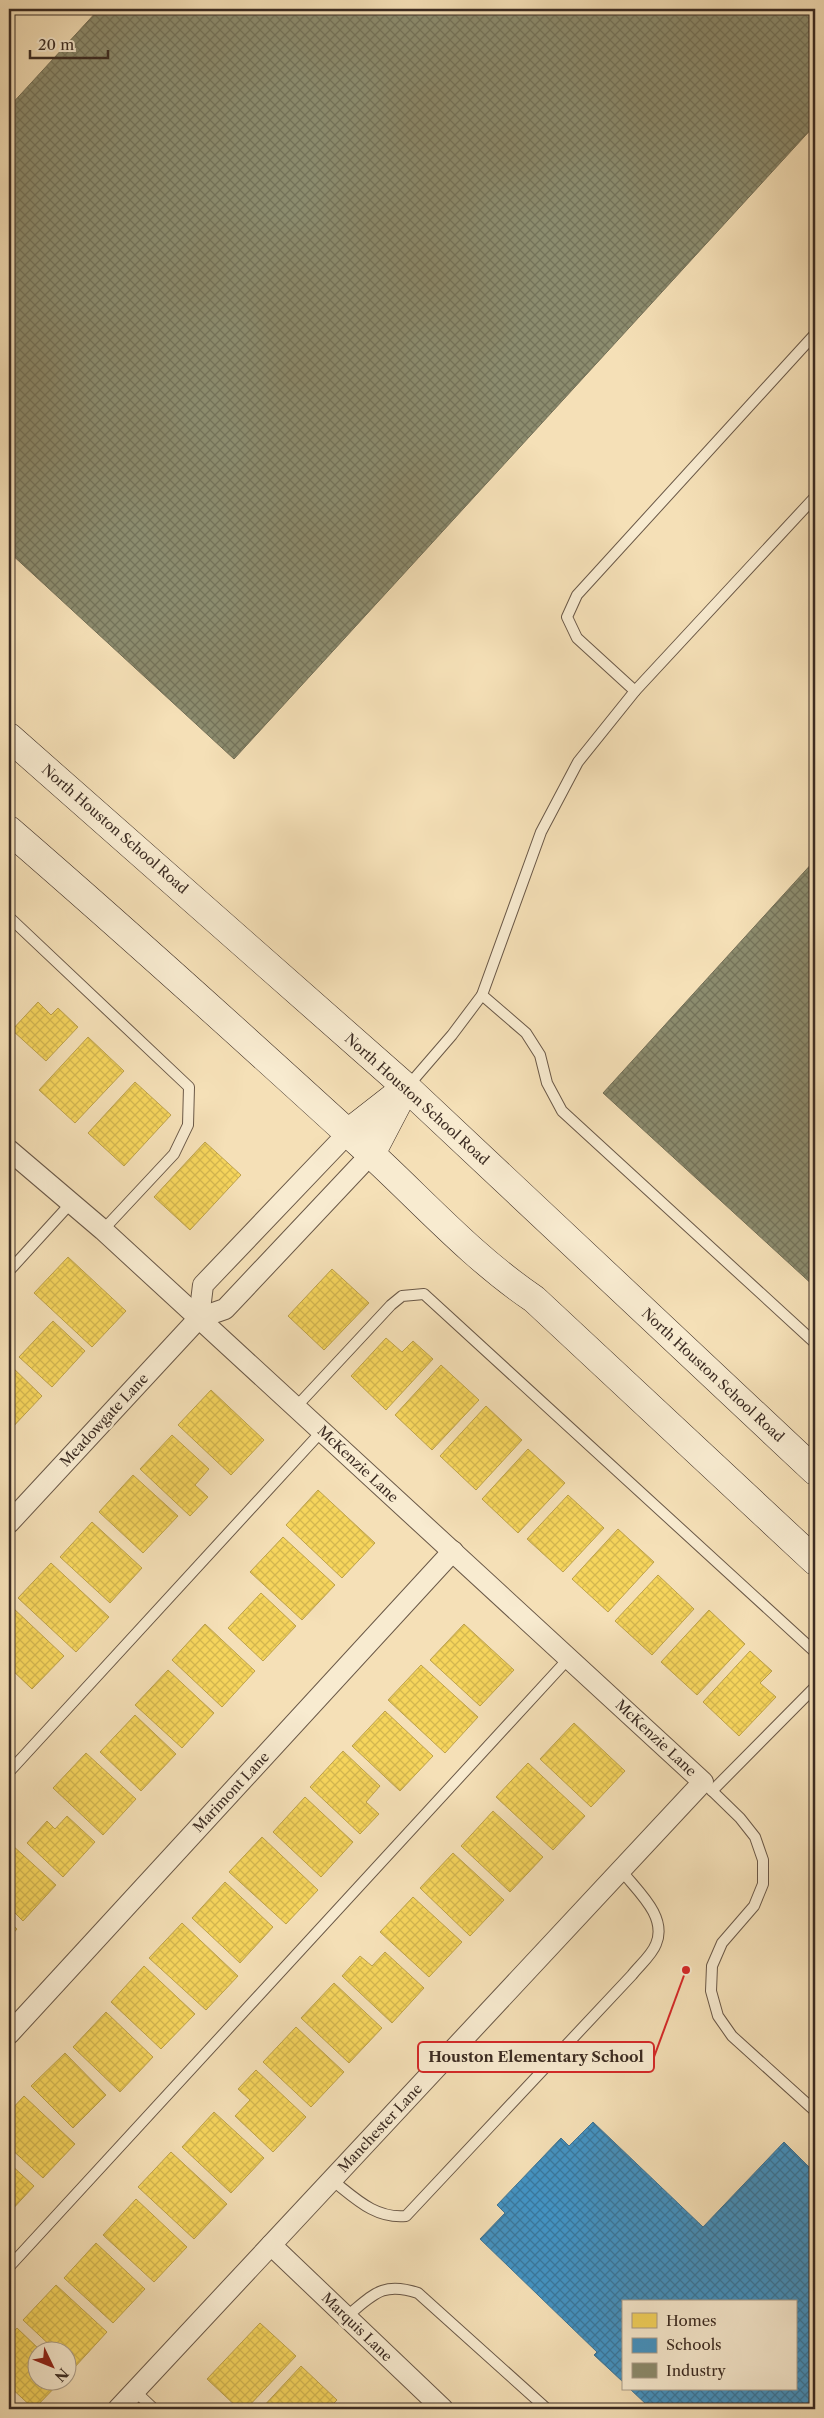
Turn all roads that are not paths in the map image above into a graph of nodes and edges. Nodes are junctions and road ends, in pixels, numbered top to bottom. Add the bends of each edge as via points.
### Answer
1 (815, 334) edge
2 (815, 496) edge
3 (634, 691) junction
4 (9, 737) edge
5 (9, 830) edge
6 (9, 917) edge
7 (482, 995) junction
8 (406, 1087) junction
9 (348, 1133) junction
10 (9, 1150) edge
11 (371, 1154) junction
12 (71, 1203) junction
13 (103, 1230) junction
14 (9, 1271) edge
15 (199, 1318) junction
16 (815, 1343) edge
17 (296, 1407) junction
18 (322, 1431) junction
19 (815, 1471) edge
20 (9, 1523) edge
21 (452, 1551) junction
22 (815, 1561) edge
23 (815, 1652) edge
24 (569, 1658) junction
25 (815, 1687) edge
26 (9, 1772) edge
27 (708, 1786) junction
28 (620, 1870) junction
29 (9, 2034) edge
30 (815, 2111) edge
31 (332, 2180) junction
32 (271, 2245) junction
33 (9, 2267) edge
34 (346, 2317) junction
35 (135, 2391) junction
36 (118, 2409) edge
37 (154, 2409) edge
38 (443, 2409) edge
39 (547, 2409) edge

1 - 3 lane via 577,594 567,618 577,638
2 - 3 lane
3 - 7 lane via 578,762 541,832
4 - 8 main road, North Houston School Road
5 - 9 main road via 116,922
6 - 13 lane via 189,1087 188,1125 174,1154
7 - 8 lane
7 - 16 lane via 526,1033 540,1055 547,1083 562,1111
8 - 9 main road
8 - 11 main road
8 - 19 main road, North Houston School Road
9 - 11 main road
9 - 15 street via 203,1285
10 - 12 street, McKenzie Lane
11 - 15 street, Meadowgate Lane via 225,1309
11 - 22 main road via 498,1274 534,1299
12 - 13 street, McKenzie Lane
12 - 14 lane
13 - 15 street, McKenzie Lane
15 - 17 street, McKenzie Lane
15 - 20 street, Meadowgate Lane
17 - 18 street, McKenzie Lane
17 - 23 lane via 391,1305 402,1296 424,1294
18 - 21 street, McKenzie Lane
18 - 26 lane
21 - 24 street, McKenzie Lane
21 - 29 street, Marimont Lane
24 - 27 street, McKenzie Lane
24 - 33 lane
25 - 27 lane
27 - 28 street, Manchester Lane
27 - 30 lane via 755,1837 763,1860 762,1884 754,1906 722,1943 712,1966 711,1991 718,2016 732,2036
28 - 31 street, Manchester Lane
28 - 31 lane via 653,1911 659,1928 656,1944 632,1975 406,2216 391,2217 368,2208
31 - 32 street, Manchester Lane
32 - 34 street, Marquis Lane
32 - 35 street, Manchester Lane
34 - 38 street, Marquis Lane
34 - 39 lane via 377,2292 400,2287 418,2293
35 - 36 street, Manchester Lane
35 - 37 lane

